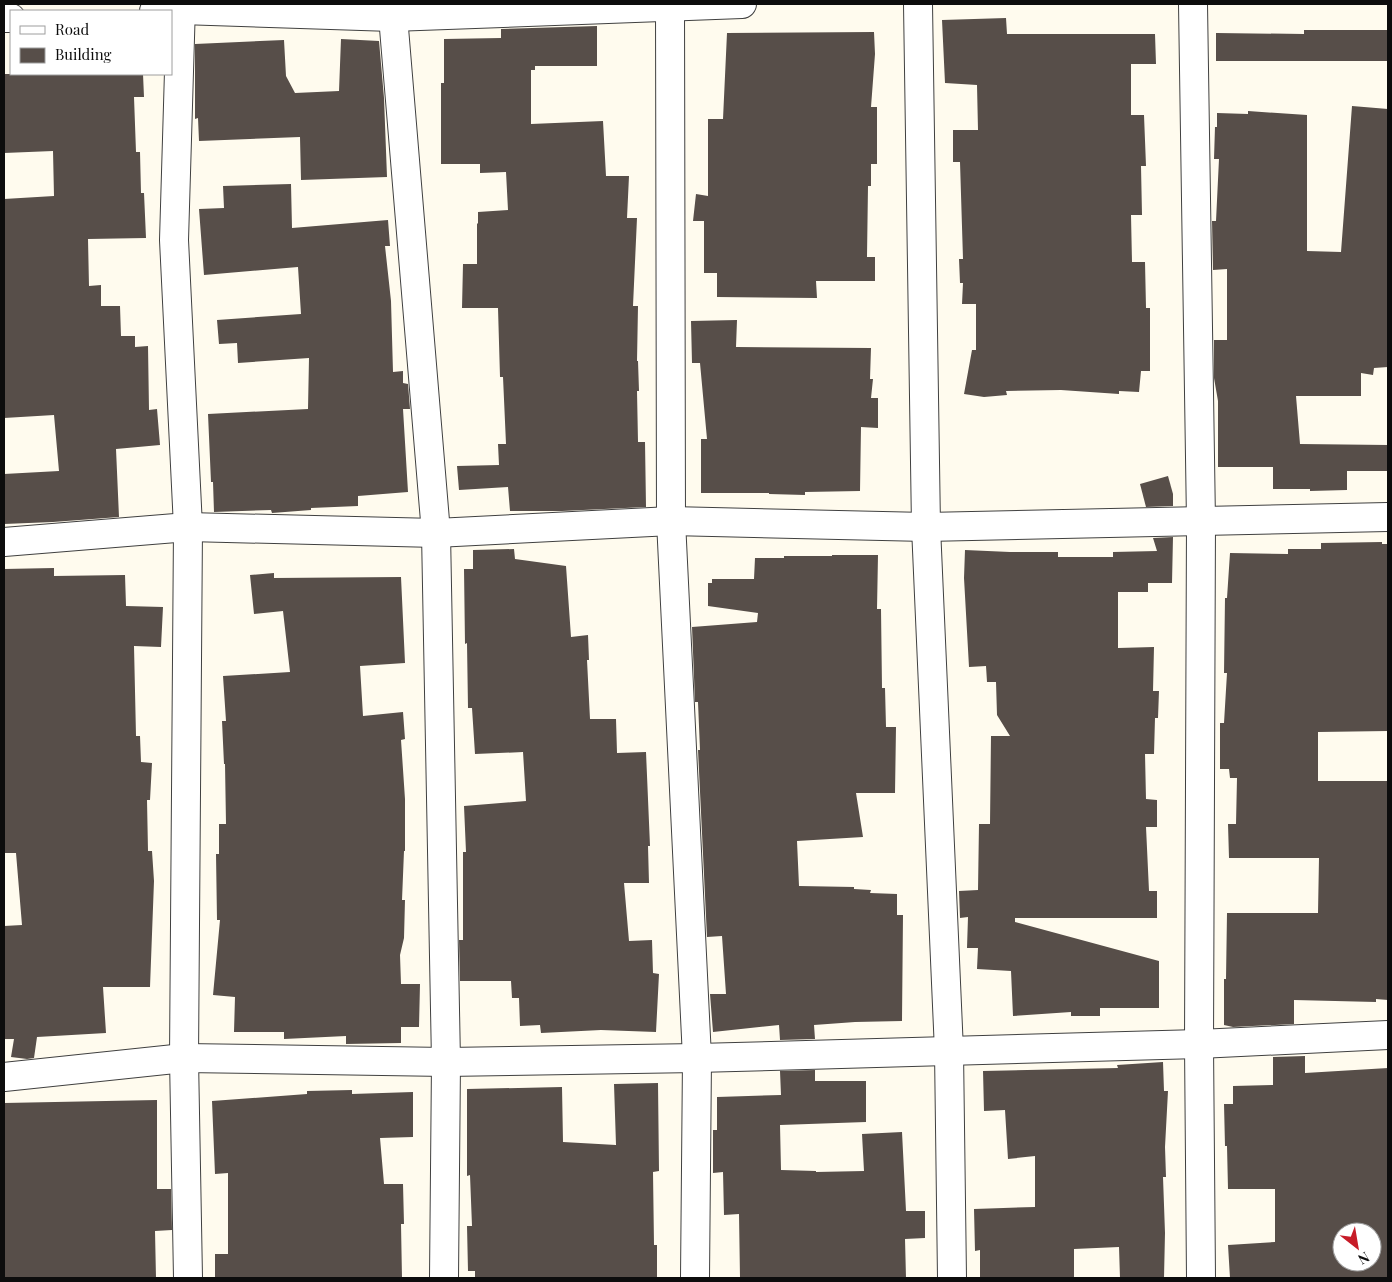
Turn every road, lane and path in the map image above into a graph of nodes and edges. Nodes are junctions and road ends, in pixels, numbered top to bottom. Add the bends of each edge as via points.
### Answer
1 (742, 4) edge
2 (918, 4) edge
3 (1187, 4) edge
4 (1193, 4) edge
5 (1207, 4) edge
6 (670, 5) edge
7 (181, 7) edge
8 (161, 10) edge
9 (392, 10) edge
10 (1388, 517) edge
11 (672, 521) junction
12 (1201, 522) junction
13 (188, 527) junction
14 (926, 527) junction
15 (436, 533) junction
16 (4, 542) edge
17 (1388, 1035) edge
18 (1199, 1044) junction
19 (949, 1051) junction
20 (184, 1058) junction
21 (697, 1058) junction
22 (446, 1062) junction
23 (4, 1077) edge
24 (188, 1278) edge
25 (444, 1278) edge
26 (695, 1278) edge
27 (952, 1278) edge
28 (1201, 1278) edge

1 - 6 street
2 - 14 street
3 - 4 street
4 - 5 street
4 - 12 street
6 - 9 street
6 - 11 street
7 - 8 street
7 - 9 street
7 - 13 street via 174,240
9 - 15 street
10 - 12 street
11 - 14 street
11 - 15 street
11 - 21 street
12 - 14 street
12 - 18 street
13 - 15 street
13 - 16 street
13 - 20 street
14 - 19 street
15 - 22 street
17 - 18 street
18 - 19 street
18 - 28 street
19 - 21 street
19 - 27 street
20 - 22 street
20 - 23 street
20 - 24 street
21 - 22 street
21 - 26 street
22 - 25 street

